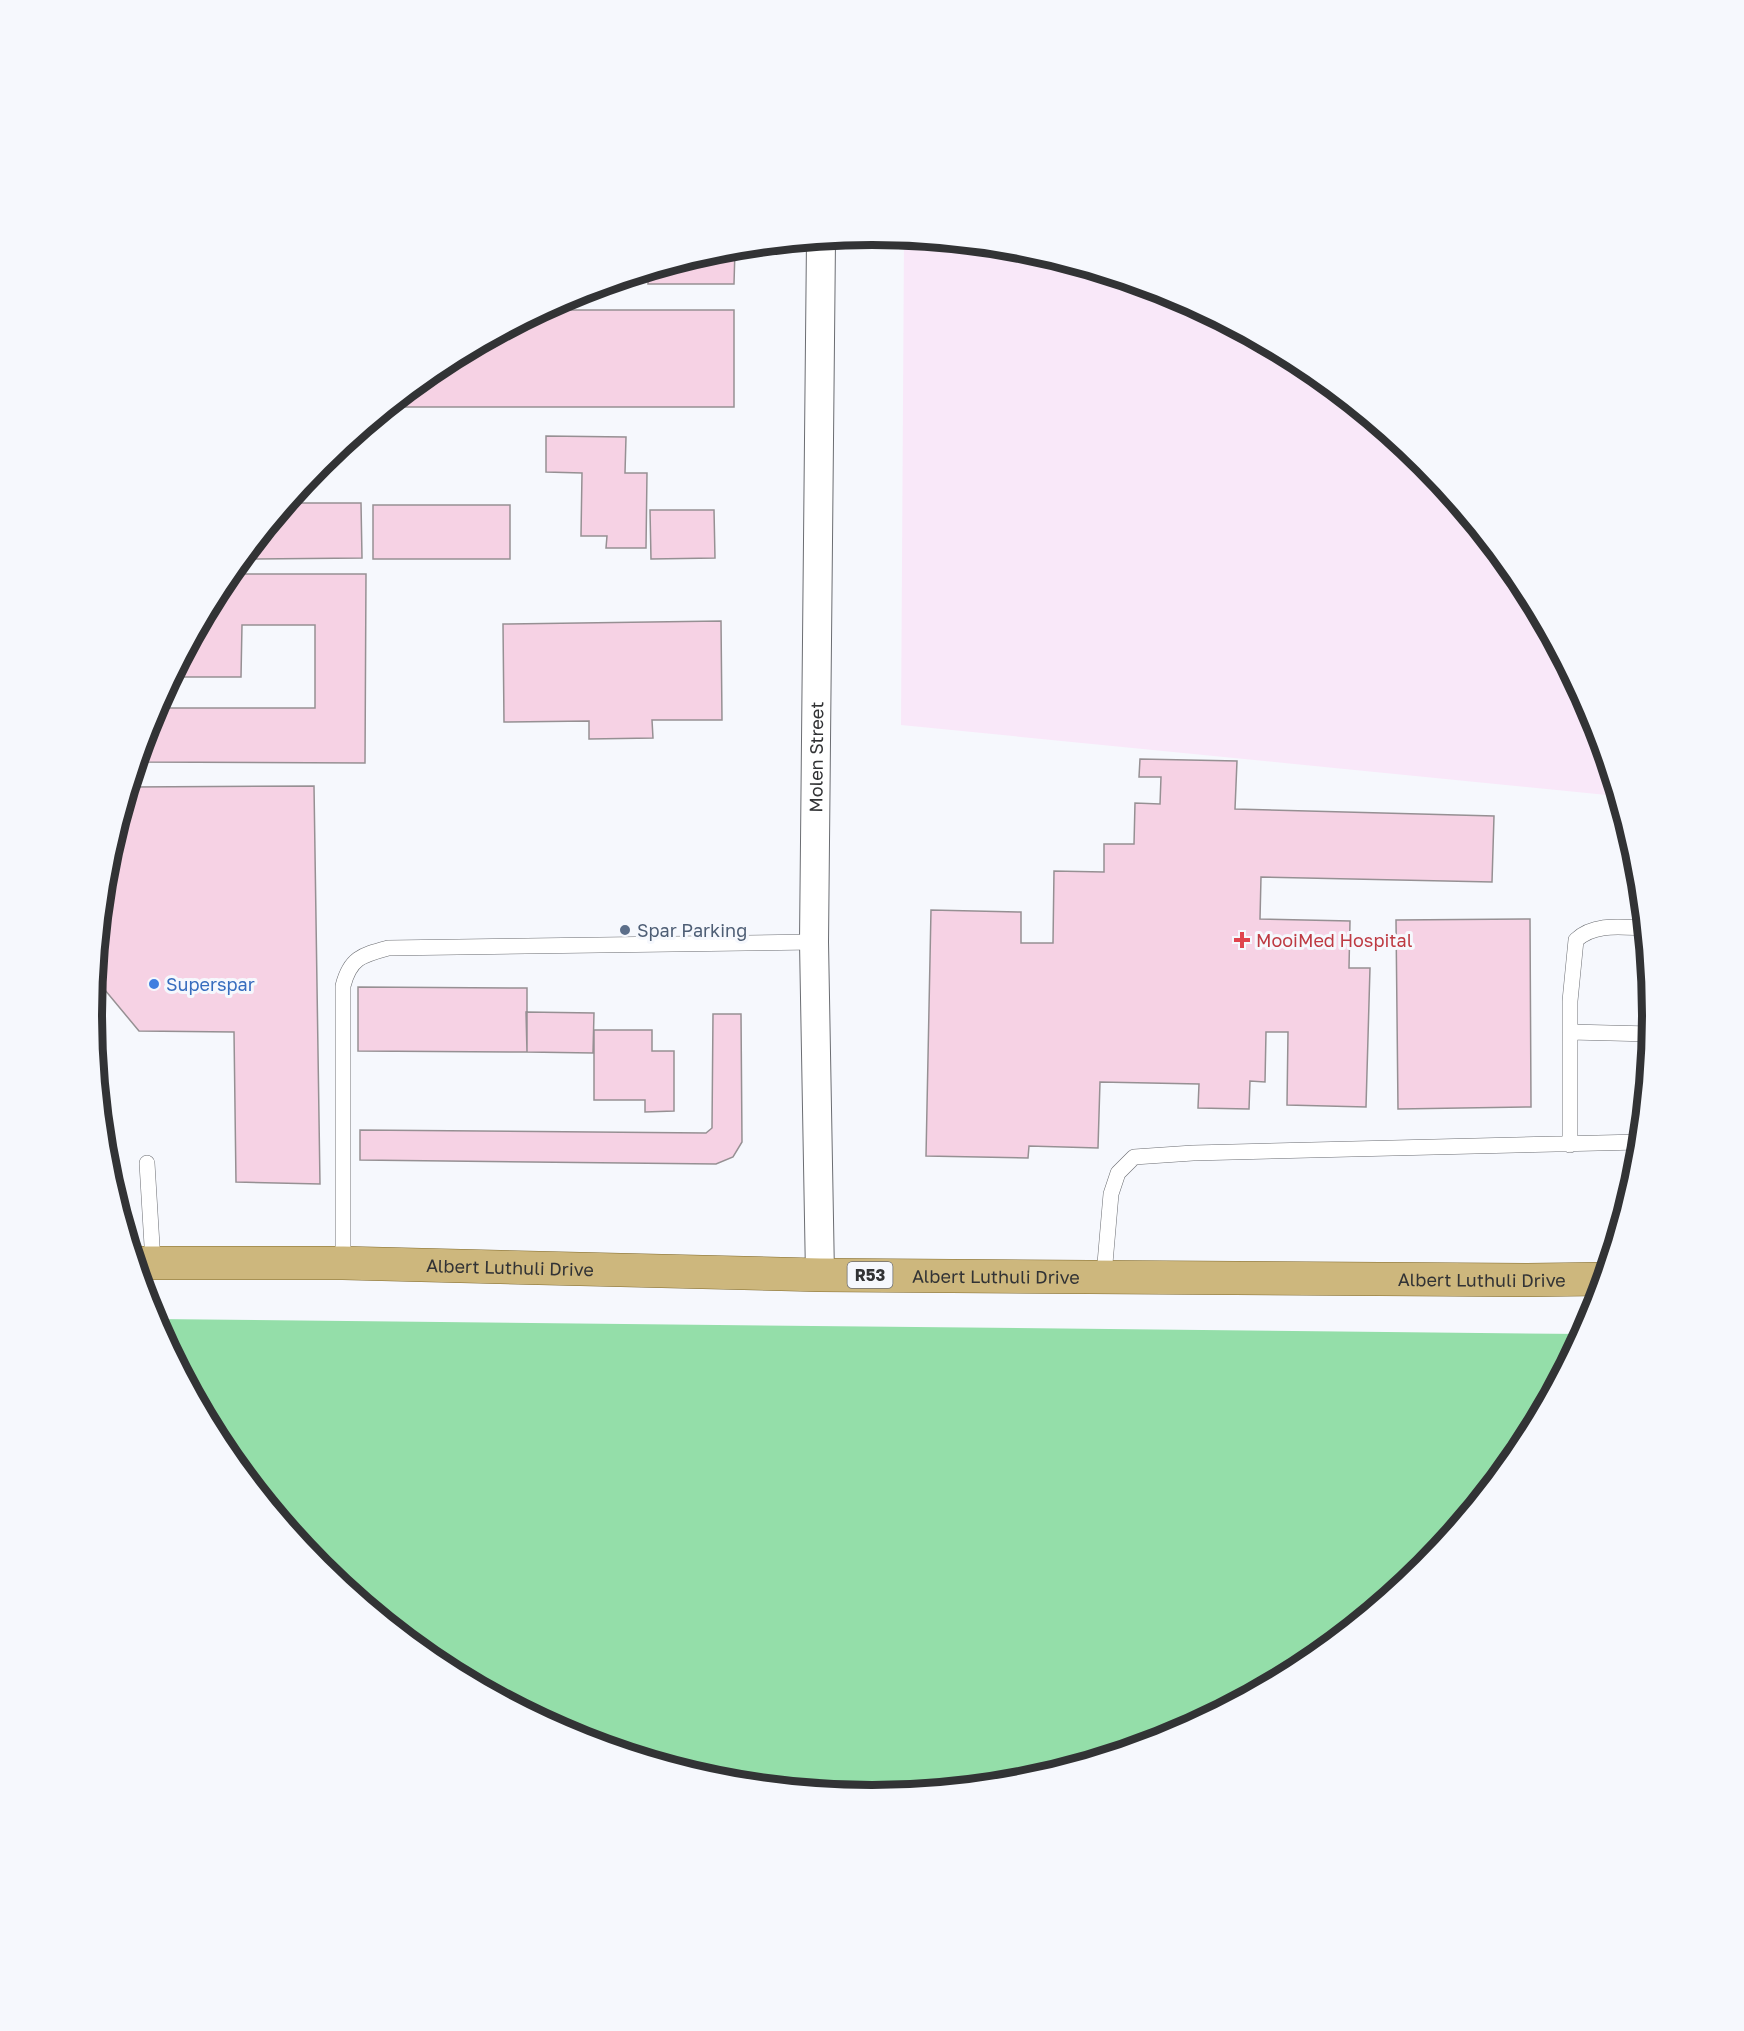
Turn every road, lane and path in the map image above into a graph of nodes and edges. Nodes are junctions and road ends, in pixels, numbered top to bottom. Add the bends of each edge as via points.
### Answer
1 (821, 247) edge
2 (1636, 928) edge
3 (814, 942) junction
4 (1570, 1032) junction
5 (1641, 1034) edge
6 (1631, 1142) edge
7 (1570, 1144) junction
8 (147, 1163) dead end
9 (144, 1263) edge
10 (343, 1263) junction
11 (819, 1275) junction
12 (1104, 1275) junction
13 (1595, 1279) edge
14 (1527, 1280) junction
15 (1590, 1291) edge

1 - 3 street, Molen Street
2 - 4 lane via 1599,928 1584,932 1576,940
3 - 10 lane via 388,948 353,962 343,986
3 - 11 street, Molen Street
4 - 5 lane
4 - 7 lane
6 - 7 lane
7 - 12 lane via 1134,1157 1118,1173 1111,1194
8 - 9 lane
9 - 10 main road, Albert Luthuli Drive / R53
10 - 11 main road, Albert Luthuli Drive / R53
11 - 12 main road, Albert Luthuli Drive / R53
12 - 14 main road, Albert Luthuli Drive / R53
13 - 14 main road, Albert Luthuli Drive / R53
14 - 15 main road

